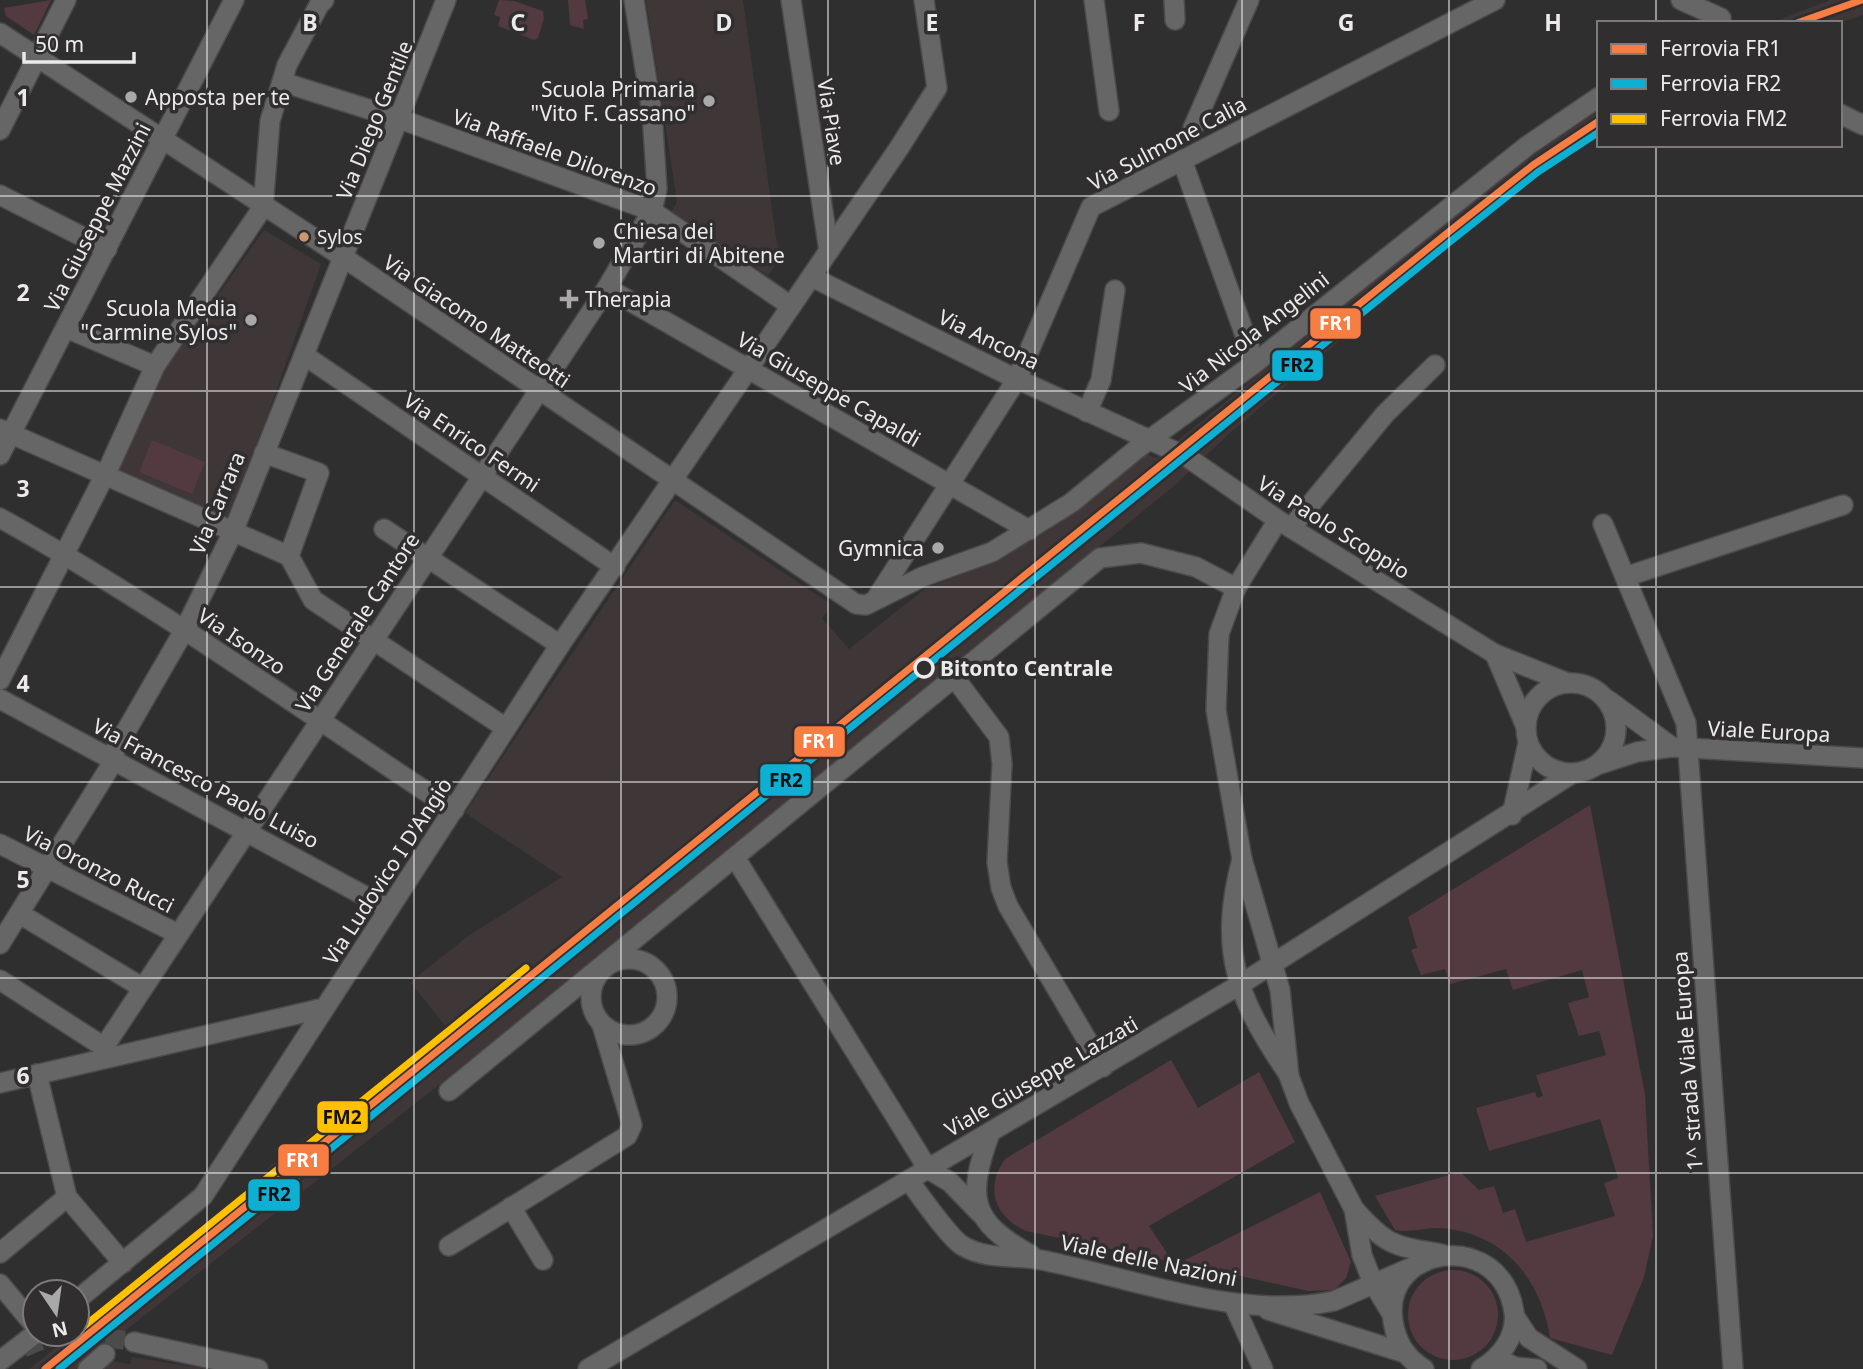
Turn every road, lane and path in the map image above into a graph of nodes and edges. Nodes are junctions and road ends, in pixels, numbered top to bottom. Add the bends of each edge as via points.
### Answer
1 (66, 0) edge
2 (234, 0) edge
3 (324, 0) edge
4 (446, 0) edge
5 (634, 0) edge
6 (791, 0) edge
7 (924, 0) edge
8 (1094, 0) edge
9 (1174, 0) edge
10 (1249, 0) edge
11 (1494, 0) edge
12 (1681, 0) edge
13 (1720, 14) edge
14 (1175, 20) dead end
15 (0, 33) edge
16 (37, 57) junction
17 (282, 82) junction
18 (1597, 98) edge
19 (1109, 111) dead end
20 (1842, 115) edge
21 (400, 119) junction
22 (1863, 125) edge
23 (1193, 128) dead end
24 (0, 130) edge
25 (164, 139) junction
26 (1182, 160) junction
27 (0, 195) edge
28 (263, 207) junction
29 (652, 211) junction
30 (107, 249) junction
31 (829, 251) junction
32 (343, 257) junction
33 (812, 276) junction
34 (607, 288) junction
35 (1115, 290) dead end
36 (792, 306) junction
37 (66, 328) junction
38 (304, 355) junction
39 (1255, 363) junction
40 (1435, 365) dead end
41 (155, 366) junction
42 (750, 370) junction
43 (1017, 379) junction
44 (539, 391) junction
45 (1087, 412) junction
46 (5, 432) edge
47 (1148, 441) junction
48 (264, 453) junction
49 (0, 455) edge
50 (105, 475) junction
51 (481, 477) junction
52 (674, 482) junction
53 (951, 484) junction
54 (1843, 505) dead end
55 (0, 517) edge
56 (1284, 524) junction
57 (1603, 524) dead end
58 (384, 529) dead end
59 (1029, 530) junction
60 (233, 532) junction
61 (910, 546) junction
62 (64, 554) junction
63 (289, 556) junction
64 (426, 558) junction
65 (615, 567) junction
66 (922, 577) junction
67 (1625, 577) junction
68 (1236, 589) junction
69 (875, 601) junction
70 (856, 604) joint
71 (185, 629) junction
72 (373, 639) junction
73 (560, 645) junction
74 (1495, 654) junction
75 (954, 677) junction
76 (0, 680) edge
77 (1568, 682) junction
78 (1606, 698) junction
79 (0, 699) edge
80 (319, 721) junction
81 (506, 728) junction
82 (1527, 735) junction
83 (1680, 748) junction
84 (113, 758) junction
85 (1863, 758) edge
86 (1599, 764) junction
87 (1573, 774) junction
88 (454, 810) junction
89 (1512, 815) junction
90 (247, 831) junction
91 (0, 844) edge
92 (736, 859) junction
93 (1242, 859) junction
94 (48, 869) junction
95 (389, 909) junction
96 (20, 914) junction
97 (178, 934) junction
98 (0, 944) edge
99 (1274, 964) junction
100 (603, 968) junction
101 (0, 980) edge
102 (1241, 984) junction
103 (143, 988) junction
104 (324, 1009) junction
105 (602, 1025) junction
106 (105, 1052) junction
107 (1103, 1067) junction
108 (37, 1074) junction
109 (1289, 1076) junction
110 (0, 1083) edge
111 (449, 1091) dead end
112 (990, 1133) junction
113 (928, 1169) junction
114 (909, 1181) junction
115 (67, 1197) junction
116 (511, 1208) junction
117 (1354, 1209) junction
118 (980, 1213) junction
119 (449, 1246) dead end
120 (0, 1253) edge
121 (1446, 1255) junction
122 (1038, 1259) junction
123 (543, 1260) dead end
124 (1424, 1262) junction
125 (123, 1263) junction
126 (1373, 1283) junction
127 (0, 1284) edge
128 (91, 1289) edge
129 (1241, 1304) junction
130 (21, 1309) edge
131 (1392, 1314) junction
132 (1515, 1317) junction
133 (134, 1342) tunnel mouth
134 (21, 1345) tunnel mouth
135 (1405, 1353) junction
136 (105, 1354) dead end
137 (0, 1361) edge
138 (1491, 1365) edge
139 (88, 1369) edge
140 (258, 1369) edge
141 (588, 1369) edge
142 (1263, 1369) edge
143 (1424, 1369) edge
144 (1537, 1369) edge
145 (1577, 1369) edge
146 (1733, 1369) edge

1 - 16 street
2 - 25 street, Via Giuseppe Mazzini
3 - 17 street
4 - 21 street, Via Diego Gentile
5 - 29 street via 658,174
6 - 31 street, Via Piave
7 - 31 street, Via Ludovico I D'Angiò via 937,88
8 - 19 street
9 - 14 street
10 - 23 street
11 - 26 street, Via Sulmone Calia
12 - 13 street
15 - 16 street, Via Giacomo Matteotti
16 - 24 street
16 - 25 street, Via Giacomo Matteotti
17 - 21 street, Via Raffaele Dilorenzo
17 - 28 street via 270,121
18 - 39 street, Via Nicola Angelini via 1527,146
20 - 22 street
21 - 29 street, Via Raffaele Dilorenzo
21 - 32 street, Via Diego Gentile
25 - 28 street, Via Giacomo Matteotti
25 - 30 street, Via Giuseppe Mazzini
26 - 39 street
26 - 43 street, Via Sulmone Calia via 1091,207
27 - 30 street
28 - 32 street, Via Giacomo Matteotti
28 - 41 street
29 - 34 street, Via Generale Cantore
29 - 36 street, Via Raffaele Dilorenzo
30 - 37 street, Via Giuseppe Mazzini
31 - 33 street, Via Ludovico I D'Angiò
32 - 38 street, Via Carrara
32 - 44 street, Via Giacomo Matteotti
33 - 36 street, Via Ludovico I D'Angiò
33 - 43 street, Via Ancona
34 - 42 street, Via Giuseppe Capaldi
34 - 44 street, Via Generale Cantore
35 - 45 street via 1101,380
36 - 42 street, Via Ludovico I D'Angiò
37 - 41 street
37 - 46 street, Via Giuseppe Mazzini
38 - 48 street, Via Carrara
38 - 51 street, Via Enrico Fermi
39 - 47 street, Via Nicola Angelini
40 - 56 street
41 - 50 street
42 - 52 street, Via Ludovico I D'Angiò
42 - 53 street, Via Giuseppe Capaldi
43 - 45 street, Via Ancona
43 - 53 street, Via Sulmone Calia
44 - 51 street, Via Generale Cantore
44 - 52 street, Via Giacomo Matteotti
45 - 47 street, Via Ancona
46 - 49 street, Via Giuseppe Mazzini
46 - 50 street
47 - 56 street, Via Paolo Scoppio via 1187,457
47 - 59 street, Via Nicola Angelini via 1071,503
48 - 60 street, Via Carrara
48 - 63 street via 318,473
50 - 60 street
50 - 62 street
51 - 64 street, Via Generale Cantore
51 - 65 street, Via Enrico Fermi
52 - 65 street, Via Ludovico I D'Angiò
52 - 70 street, Via Giacomo Matteotti
53 - 59 street, Via Giuseppe Capaldi
53 - 61 street, Via Sulmone Calia
54 - 67 street
55 - 62 street, Via Isonzo
56 - 68 street
56 - 74 street, Via Paolo Scoppio
57 - 67 street, 1^ strada Viale Europa
58 - 64 street
59 - 66 street, Via Nicola Angelini via 992,552
60 - 63 street
60 - 71 street, Via Carrara
61 - 66 street
61 - 69 street, Via Sulmone Calia
62 - 71 street, Via Isonzo
62 - 76 street
63 - 72 street via 313,600
64 - 72 street, Via Generale Cantore
64 - 73 street
65 - 73 street, Via Ludovico I D'Angiò
66 - 69 street, Via Nicola Angelini
67 - 83 street, 1^ strada Viale Europa via 1686,723
68 - 75 street via 1196,567 1141,553 1100,558
68 - 93 street via 1219,634 1216,710
69 - 70 street, Via Nicola Angelini
71 - 80 street, Via Isonzo
71 - 84 street, Via Carrara
72 - 80 street, Via Generale Cantore
72 - 81 street
73 - 81 street, Via Ludovico I D'Angiò
74 - 77 street, Via Paolo Scoppio
74 - 82 street
75 - 92 street
75 - 107 street via 992,725 1002,751 996,815 1000,888
77 - 78 street via 1582,684
77 - 82 street via 1543,692 1528,713
78 - 83 street
78 - 86 street via 1614,711 1615,740
79 - 84 street, Via Francesco Paolo Luiso
80 - 88 street, Via Isonzo
80 - 90 street, Via Generale Cantore
81 - 88 street, Via Ludovico I D'Angiò
82 - 87 street via 1545,766
82 - 89 street
83 - 85 street, Viale Europa
83 - 86 street, Viale Europa via 1637,752
83 - 146 street, 1^ strada Viale Europa
84 - 90 street, Via Francesco Paolo Luiso
84 - 94 street, Via Carrara
86 - 87 street
87 - 89 street, Viale Giuseppe Lazzati
88 - 95 street, Via Ludovico I D'Angiò
89 - 99 street, Viale Giuseppe Lazzati
90 - 95 street, Via Francesco Paolo Luiso
90 - 97 street, Via Generale Cantore
91 - 94 street, Via Oronzo Rucci
92 - 100 street
92 - 113 street
93 - 99 street
93 - 102 street via 1231,924 1231,956
94 - 96 street, Via Carrara
94 - 97 street, Via Oronzo Rucci
95 - 104 street, Via Ludovico I D'Angiò
96 - 98 street, Via Carrara
96 - 103 street
97 - 103 street, Via Generale Cantore
99 - 102 street, Viale Giuseppe Lazzati
99 - 109 street
100 - 105 street via 591,991 591,1004
100 - 105 street via 628,958 653,966 667,988 668,1002 665,1013 648,1031 624,1035
100 - 111 street
101 - 106 street
102 - 107 street, Viale Giuseppe Lazzati
102 - 109 street via 1259,1031
103 - 106 street, Via Generale Cantore
104 - 106 street
104 - 125 street, Via Ludovico I D'Angiò via 203,1196
105 - 116 street via 632,1125 627,1136
106 - 108 street
107 - 112 street, Viale Giuseppe Lazzati
108 - 110 street
108 - 115 street
109 - 117 street
112 - 113 street, Viale Giuseppe Lazzati
112 - 118 street via 976,1185
113 - 114 street, Viale Giuseppe Lazzati
113 - 118 street, Viale delle Nazioni via 950,1182
114 - 122 street, Viale delle Nazioni via 962,1246 995,1256
114 - 141 street, Viale Giuseppe Lazzati
115 - 120 street
115 - 125 street
116 - 119 street
116 - 123 street
117 - 121 street via 1387,1242
117 - 126 street via 1362,1255
118 - 122 street, Viale delle Nazioni via 1008,1242
121 - 124 street, Viale delle Nazioni
121 - 132 street via 1466,1255 1494,1270 1511,1296
122 - 129 street, Viale delle Nazioni
124 - 126 street, Viale delle Nazioni
124 - 131 street via 1401,1283
125 - 128 street, Via Ludovico I D'Angiò
126 - 129 street, Viale delle Nazioni via 1320,1304
126 - 131 street
127 - 130 street
129 - 135 street, Viale delle Nazioni
129 - 142 street
131 - 135 street via 1395,1335
132 - 138 street via 1509,1339
132 - 145 street via 1529,1338
133 - 140 street
134 - 137 street
135 - 143 street
136 - 139 street
138 - 144 street

